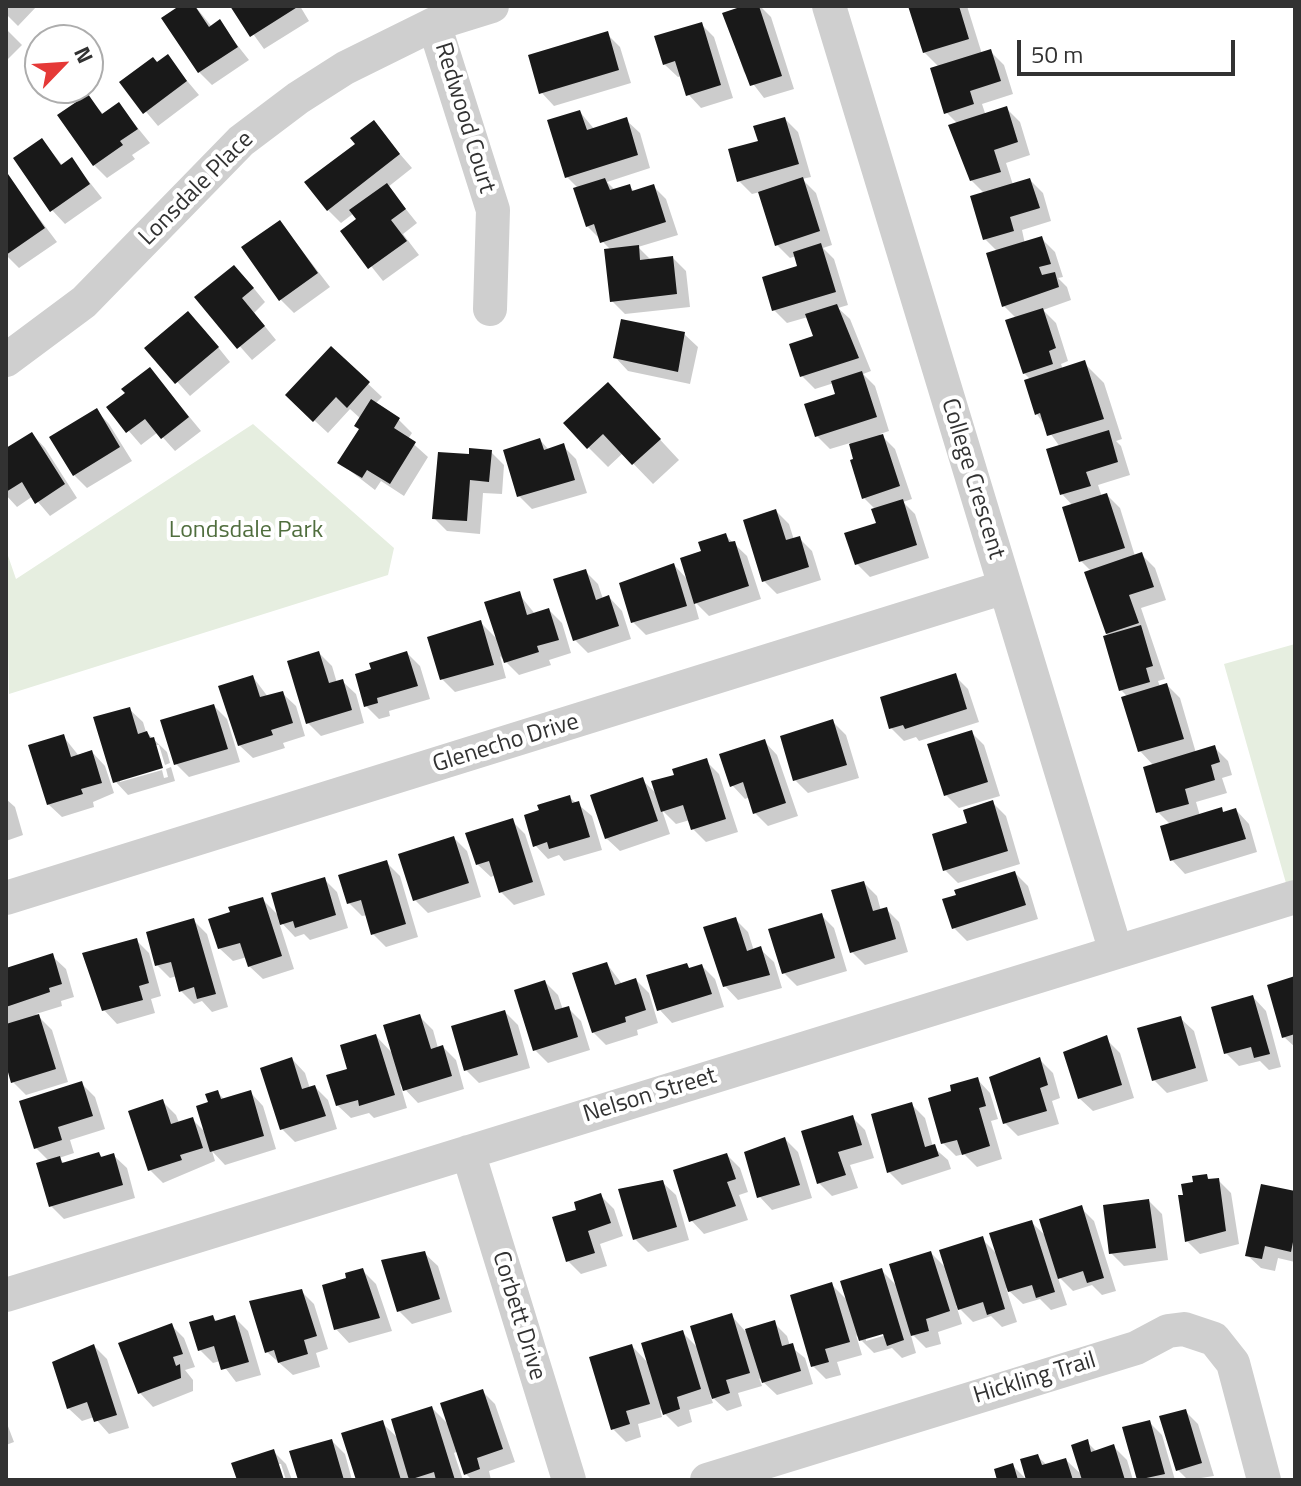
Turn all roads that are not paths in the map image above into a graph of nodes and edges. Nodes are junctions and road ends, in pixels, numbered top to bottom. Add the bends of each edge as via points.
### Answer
1 (492, 6) edge
2 (829, 6) edge
3 (434, 24) junction
4 (490, 309) dead end
5 (6, 360) edge
6 (1005, 587) junction
7 (1295, 897) edge
8 (6, 898) edge
9 (1116, 952) junction
10 (468, 1152) junction
11 (6, 1295) edge
12 (569, 1480) edge
13 (707, 1480) edge
14 (1264, 1480) edge

1 - 3 street, Lonsdale Place
2 - 6 street, College Crescent
3 - 4 street, Redwood Court via 493,210
3 - 5 street, Lonsdale Place via 345,68 241,141 84,302
6 - 8 street, Glenecho Drive
6 - 9 street, College Crescent
7 - 9 street, Nelson Street
9 - 10 street, Nelson Street
10 - 11 street, Nelson Street
10 - 12 street, Corbett Drive
13 - 14 street, Hickling Trail via 1184,1329 1214,1339 1233,1363

